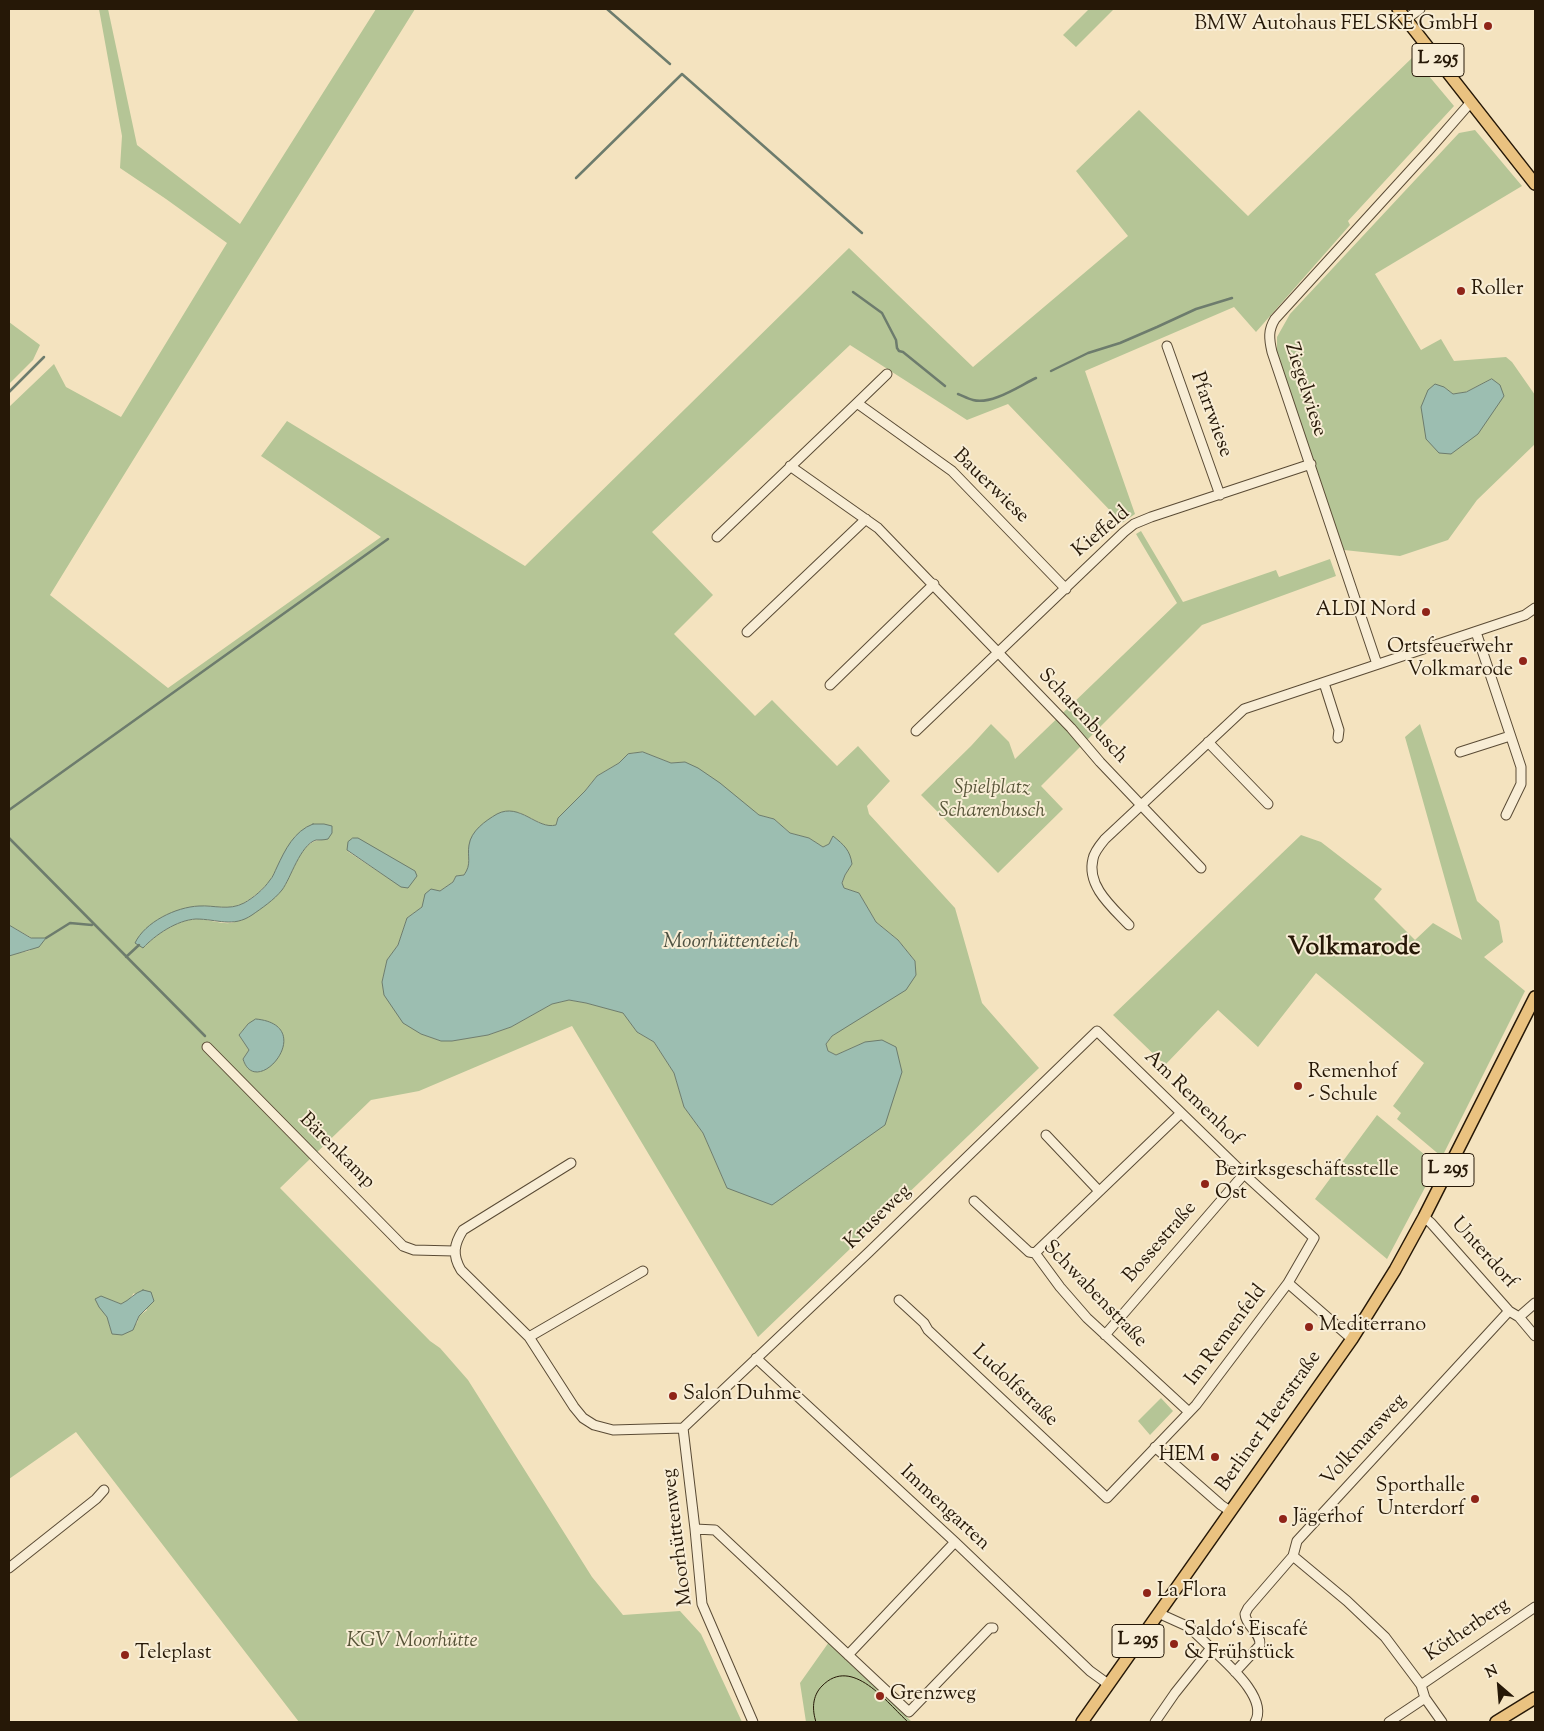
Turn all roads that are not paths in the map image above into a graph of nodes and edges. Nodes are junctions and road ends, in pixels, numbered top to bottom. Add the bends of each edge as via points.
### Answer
1 (1398, 9) edge
2 (1420, 9) edge
3 (1406, 19) junction
4 (1470, 102) junction
5 (1535, 184) edge
6 (1167, 346) dead end
7 (887, 374) dead end
8 (857, 403) junction
9 (1311, 464) junction
10 (790, 466) junction
11 (1220, 495) junction
12 (866, 519) junction
13 (717, 537) dead end
14 (934, 584) junction
15 (1066, 589) junction
16 (1535, 608) edge
17 (747, 632) dead end
18 (1476, 632) junction
19 (998, 653) junction
20 (1377, 664) junction
21 (1324, 683) junction
22 (830, 684) dead end
23 (916, 731) dead end
24 (1510, 736) junction
25 (1338, 738) dead end
26 (1208, 742) junction
27 (1460, 752) dead end
28 (1268, 804) dead end
29 (1140, 805) junction
30 (1506, 815) dead end
31 (1201, 868) dead end
32 (1129, 925) dead end
33 (1535, 997) edge
34 (1097, 1031) joint
35 (207, 1047) dead end
36 (1181, 1113) junction
37 (1046, 1135) dead end
38 (571, 1163) dead end
39 (1244, 1174) junction
40 (1099, 1190) junction
41 (974, 1201) dead end
42 (1424, 1217) junction
43 (454, 1252) junction
44 (1035, 1253) junction
45 (643, 1271) dead end
46 (1288, 1283) junction
47 (899, 1300) dead end
48 (1535, 1303) edge
49 (1509, 1310) junction
50 (1519, 1317) junction
51 (1106, 1336) junction
52 (1535, 1336) edge
53 (530, 1337) junction
54 (1352, 1339) junction
55 (756, 1358) junction
56 (1189, 1412) junction
57 (683, 1428) junction
58 (1155, 1447) junction
59 (104, 1490) dead end
60 (1108, 1498) joint
61 (1230, 1511) junction
62 (695, 1529) junction
63 (955, 1542) junction
64 (1293, 1556) junction
65 (9, 1568) edge
66 (1535, 1606) edge
67 (1158, 1613) junction
68 (993, 1628) dead end
69 (1211, 1648) junction
70 (848, 1655) junction
71 (1235, 1672) junction
72 (1108, 1684) junction
73 (1421, 1685) junction
74 (1425, 1698) junction
75 (1535, 1698) edge
76 (752, 1722) edge
77 (1082, 1722) edge
78 (1155, 1722) edge
79 (1255, 1722) edge
80 (1388, 1722) edge
81 (1442, 1722) edge
82 (1496, 1722) edge

1 - 3 main road, L 295
2 - 3 street
3 - 4 main road, L 295
4 - 5 main road, L 295
4 - 9 street, Ziegelwiese via 1270,328 1272,352
6 - 11 street, Pfarrwiese
7 - 8 street
8 - 10 street
8 - 15 street, Bauerwiese via 952,470
9 - 11 street, Kieffeld
9 - 20 street, Ziegelwiese
10 - 12 street, Scharenbusch
10 - 13 street
11 - 15 street, Kieffeld via 1134,524
12 - 14 street, Scharenbusch
12 - 17 street
14 - 19 street, Scharenbusch
14 - 22 street
15 - 19 street, Kieffeld
16 - 18 street
18 - 20 street
18 - 24 street
19 - 23 street
19 - 29 street, Scharenbusch
20 - 21 street
21 - 25 street via 1339,730
21 - 26 street via 1244,709
24 - 27 street
24 - 30 street via 1522,780
26 - 28 street
26 - 29 street
29 - 31 street, Scharenbusch
29 - 32 street via 1105,839 1093,859 1092,869 1104,898
33 - 42 main road, Berliner Heerstraße / L 295
34 - 36 street, Am Remenhof
34 - 55 street, Kruseweg
35 - 43 street, Bärenkamp via 403,1246 414,1250
36 - 39 street, Am Remenhof
36 - 40 street
37 - 40 street
38 - 43 street via 464,1230
39 - 46 street, Am Remenhof via 1314,1238
39 - 51 street, Bossestraße
40 - 44 street
41 - 44 street, Schwabenstraße via 1029,1252
42 - 49 street, Unterdorf
42 - 54 main road, Berliner Heerstraße / L 295
43 - 53 street via 461,1270
44 - 51 street, Schwabenstraße via 1060,1288
45 - 53 street
46 - 54 street, Im Remenfeld
46 - 56 street, Im Remenfeld
47 - 60 street, Ludolfstraße
48 - 50 street
49 - 50 street, Unterdorf
49 - 64 street, Volkmarsweg via 1297,1541
50 - 52 street, Unterdorf
51 - 56 street, Schwabenstraße
53 - 57 street via 574,1407 594,1425 613,1430
54 - 61 main road, Berliner Heerstraße / L 295
55 - 57 street, Kruseweg
55 - 63 street, Immengarten
56 - 58 street, Im Remenfeld
57 - 62 street, Moorhüttenweg
58 - 60 street, Im Remenfeld
58 - 61 street
59 - 65 street via 96,1500
61 - 67 main road, Berliner Heerstraße / L 295
62 - 70 street via 715,1530
62 - 76 street, Moorhüttenweg via 702,1604
63 - 70 street
63 - 72 street, Immengarten via 1090,1671
64 - 71 street, Volkmarsweg via 1245,1614 1248,1625 1260,1638 1260,1645
64 - 73 street via 1385,1637
66 - 73 street, Kötherberg
67 - 69 street via 1189,1627
67 - 72 main road, Berliner Heerstraße / L 295
68 - 70 street via 909,1712
69 - 71 street
69 - 78 street
71 - 79 street via 1253,1696 1257,1712
72 - 77 main road, Berliner Heerstraße / L 295
73 - 74 street
74 - 80 street
74 - 81 street
75 - 82 main road

